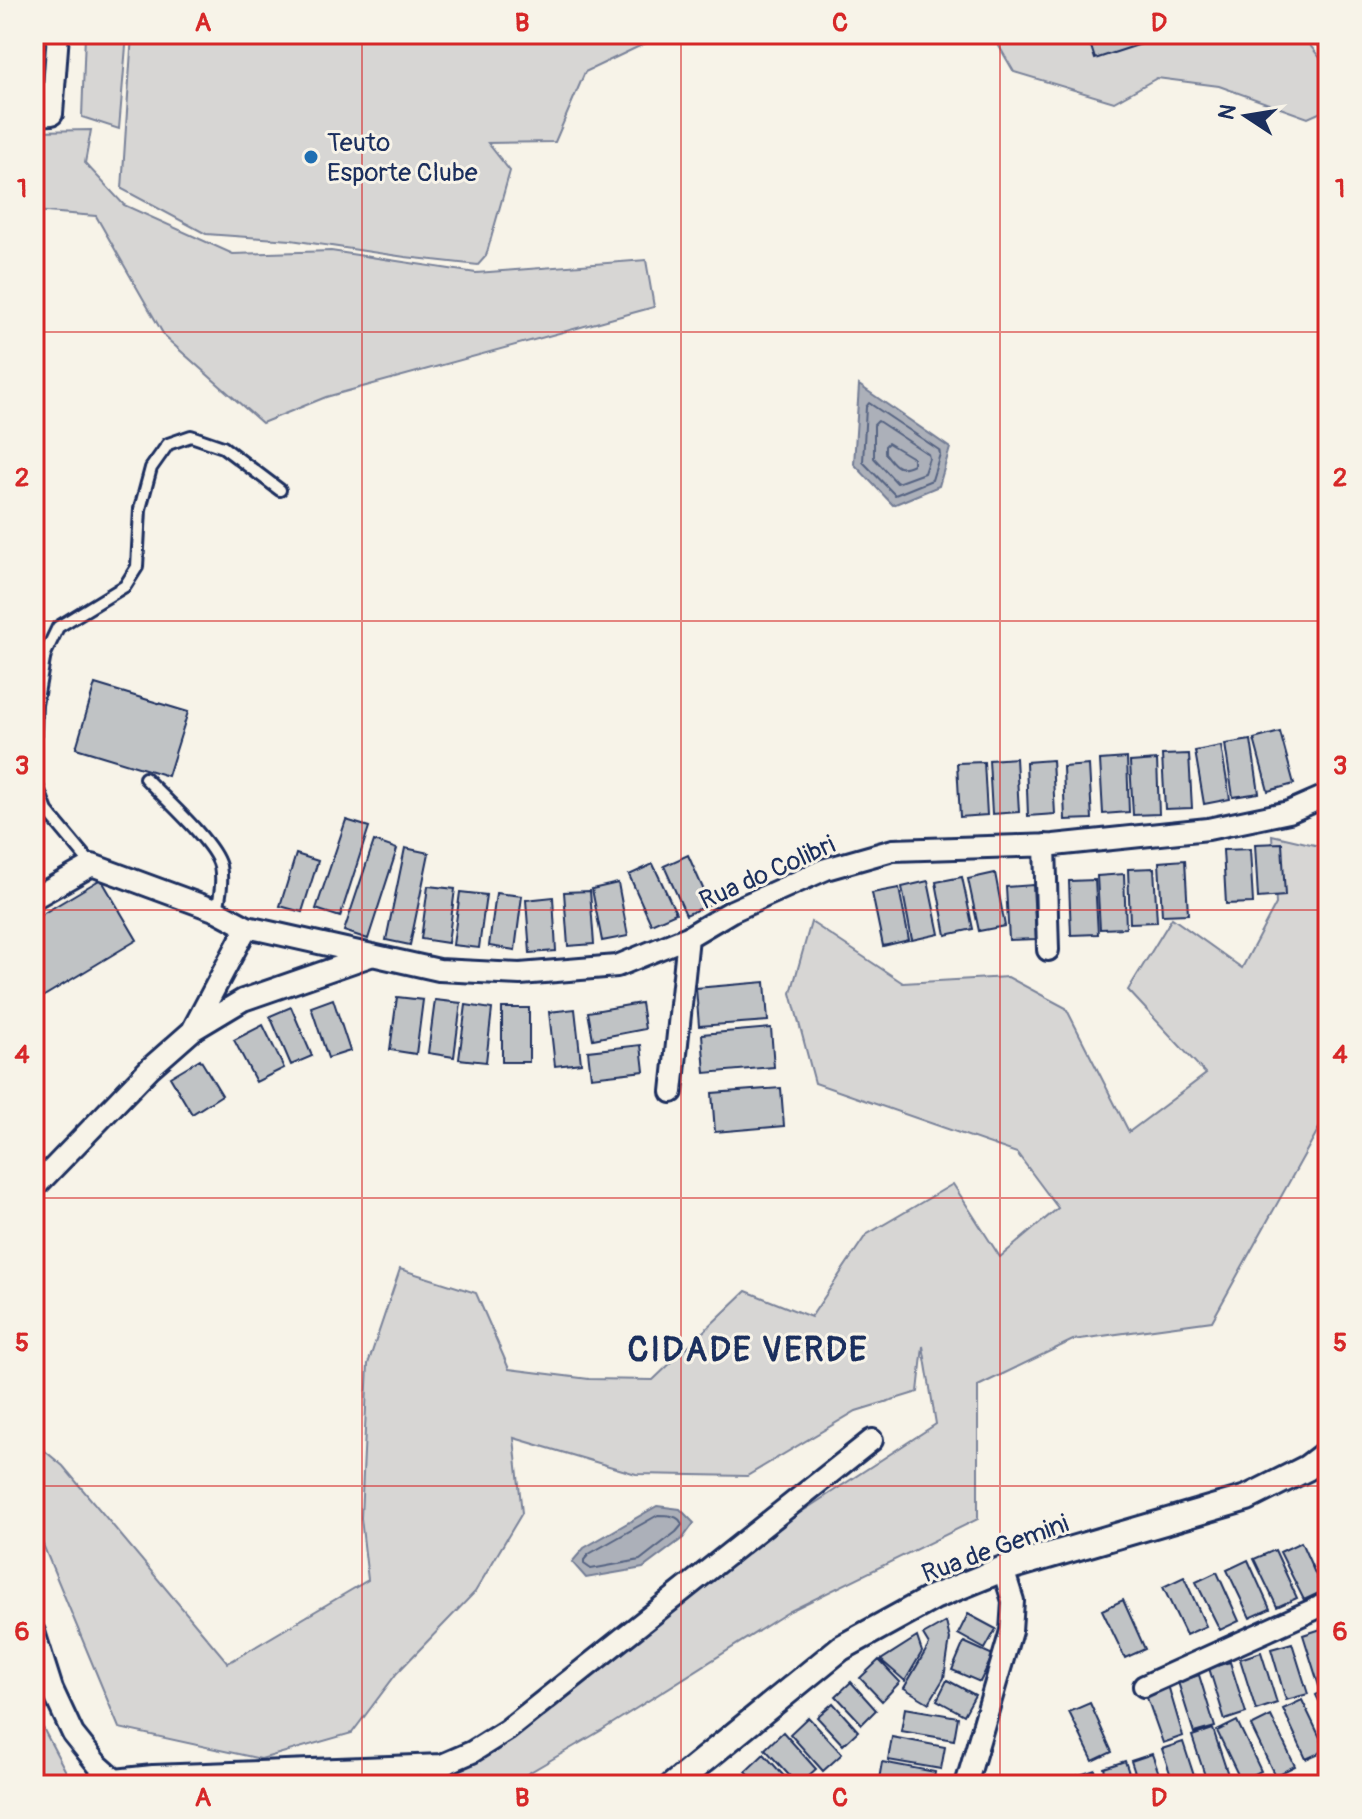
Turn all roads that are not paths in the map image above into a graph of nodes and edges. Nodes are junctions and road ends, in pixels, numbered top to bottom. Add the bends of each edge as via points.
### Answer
1 (58, 34) edge
2 (1323, 34) edge
3 (1328, 38) edge
4 (43, 115) edge
5 (280, 490) dead end
6 (34, 757) edge
7 (34, 778) edge
8 (145, 778) dead end
9 (1328, 795) edge
10 (1045, 845) junction
11 (92, 865) junction
12 (34, 898) edge
13 (217, 911) junction
14 (247, 927) junction
15 (688, 937) junction
16 (1048, 950) dead end
17 (373, 955) junction
18 (192, 1031) junction
19 (672, 1092) dead end
20 (34, 1188) edge
21 (872, 1440) dead end
22 (1328, 1452) edge
23 (1003, 1569) junction
24 (1328, 1603) edge
25 (34, 1632) edge
26 (1144, 1686) dead end
27 (1328, 1782) edge
28 (116, 1783) edge
29 (673, 1785) edge
30 (966, 1785) edge
31 (1320, 1785) edge

1 - 4 street
2 - 3 street
5 - 6 lane via 223,447 191,436 168,444 151,468 140,509 137,567 125,586 58,627 45,654
7 - 11 lane via 47,811
8 - 13 lane via 207,842 220,864
9 - 10 street, Rua do Colibri via 1289,812 1208,829
10 - 15 street, Rua do Colibri via 893,850 826,869
10 - 16 street
11 - 12 street
11 - 13 street, Rua do Colibri
13 - 14 street, Rua do Colibri
14 - 17 street, Rua do Colibri
14 - 18 street
15 - 17 street, Rua do Colibri via 617,966 520,974 439,970
15 - 19 street
17 - 18 street via 243,1000
18 - 20 street
21 - 28 street via 507,1730 472,1752 442,1765 153,1776
22 - 23 street, Rua de Gemini via 1247,1498
23 - 29 street, Rua de Gemini via 934,1597 841,1648
23 - 30 street via 1013,1601 1011,1631
24 - 26 street
25 - 28 street via 73,1734
27 - 31 street

